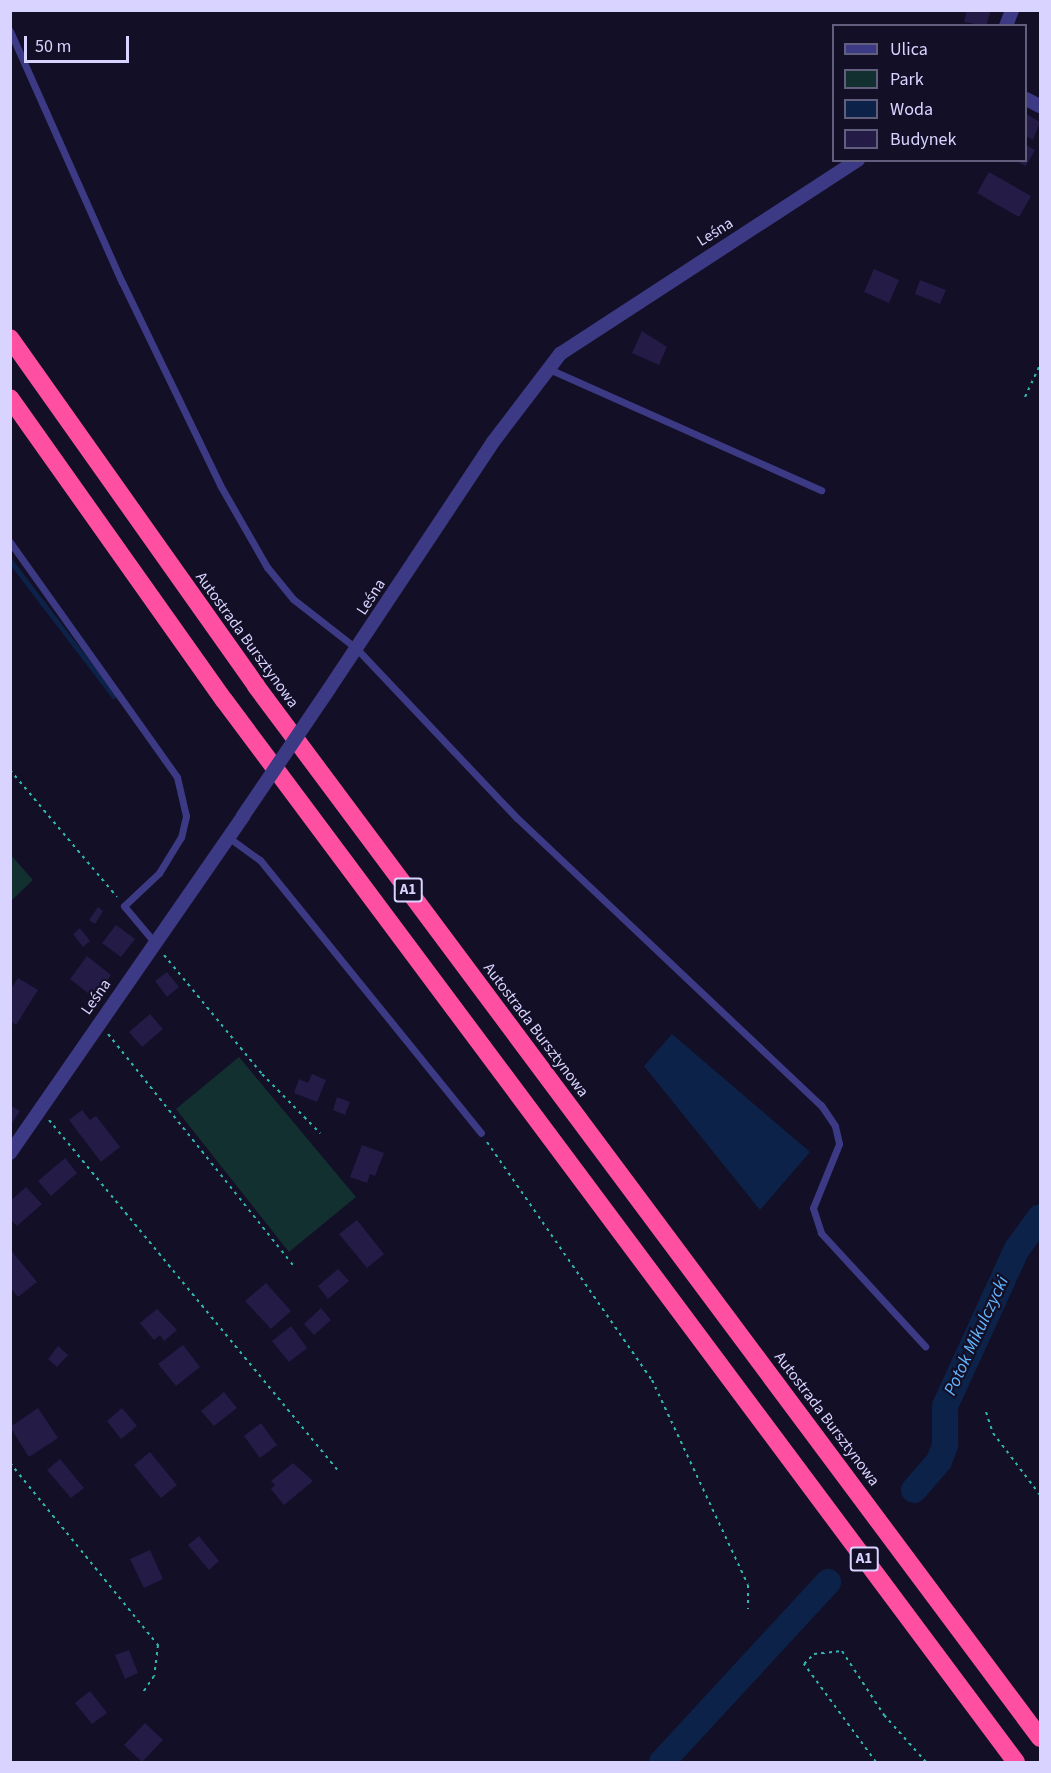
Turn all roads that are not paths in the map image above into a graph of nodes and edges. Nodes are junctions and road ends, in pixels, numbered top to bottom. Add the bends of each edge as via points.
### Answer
1 (10, 31) edge
2 (1027, 99) edge
3 (1041, 106) edge
4 (855, 162) edge
5 (10, 338) edge
6 (547, 368) junction
7 (10, 398) edge
8 (821, 490) dead end
9 (10, 542) edge
10 (356, 648) junction
11 (228, 837) junction
12 (154, 943) junction
13 (481, 1133) road end
14 (10, 1153) edge
15 (925, 1346) dead end
16 (1041, 1738) edge
17 (1016, 1762) edge

1 - 10 lane via 122,282 248,539 293,599
2 - 3 street
4 - 6 street, Leśna via 583,336
5 - 16 highway, Autostrada Bursztynowa / A1 via 256,686
6 - 8 lane
6 - 10 street, Leśna
7 - 17 highway, A1 via 218,691
9 - 12 lane via 169,759 184,798 186,816 174,852 124,906
10 - 11 street, Leśna, bridge
10 - 15 lane via 479,780 821,1106 835,1126 839,1144 813,1208 822,1233
11 - 12 street, Leśna
11 - 13 lane via 260,860
12 - 14 street, Leśna

